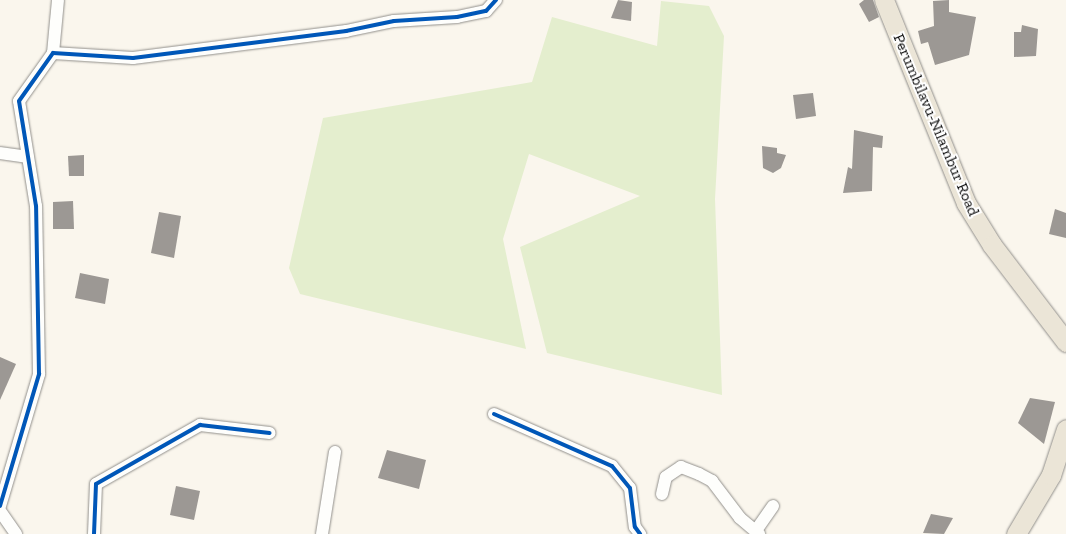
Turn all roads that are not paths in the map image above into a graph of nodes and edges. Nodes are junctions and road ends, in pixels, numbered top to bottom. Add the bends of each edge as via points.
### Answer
1 (58, 0) edge
2 (496, 0) edge
3 (884, 0) edge
4 (53, 53) junction
5 (0, 153) edge
6 (28, 157) junction
7 (1066, 342) edge
8 (494, 414) dead end
9 (1066, 429) edge
10 (270, 434) dead end
11 (335, 452) dead end
12 (662, 494) dead end
13 (0, 506) edge
14 (773, 506) dead end
15 (0, 511) edge
16 (758, 531) edge
17 (16, 534) edge
18 (94, 534) edge
19 (322, 534) edge
20 (640, 534) edge
21 (1016, 534) edge

1 - 4 street
2 - 4 street via 486,11 457,17 394,21 346,31 132,58
3 - 7 main road, Perumbilavu-Nilambur Road via 966,203 992,246
4 - 6 street via 19,101
5 - 6 street
6 - 13 street via 36,206 39,374
8 - 20 street via 612,466 630,488 635,527
9 - 21 main road via 1051,475
10 - 18 street via 200,425 96,484
11 - 19 street
12 - 16 street via 666,477 681,467 712,482 740,518
14 - 16 street
15 - 17 street

